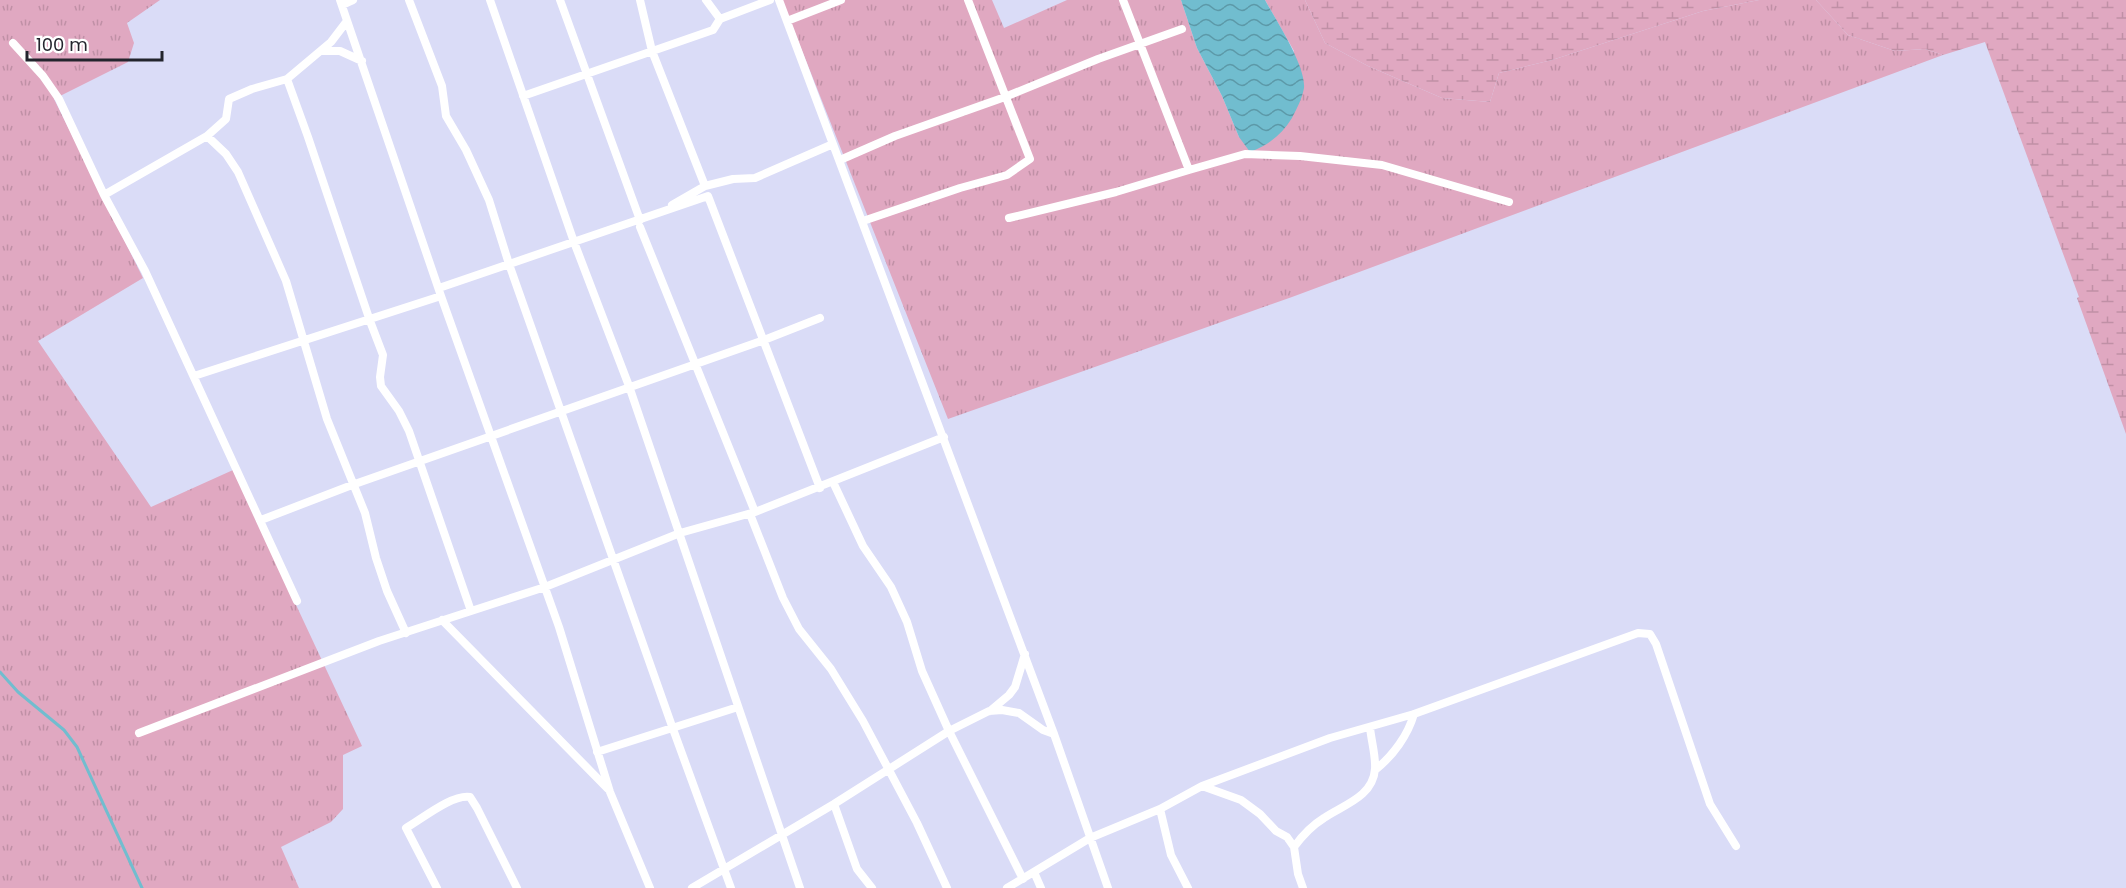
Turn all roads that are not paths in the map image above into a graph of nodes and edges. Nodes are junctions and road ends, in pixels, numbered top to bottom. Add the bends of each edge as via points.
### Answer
1 (353, 0) edge
2 (409, 0) edge
3 (490, 0) edge
4 (560, 0) edge
5 (640, 0) edge
6 (705, 0) edge
7 (770, 0) edge
8 (779, 0) edge
9 (841, 0) edge
10 (968, 0) edge
11 (1124, 0) edge
12 (341, 2) edge
13 (720, 19) junction
14 (347, 21) junction
15 (787, 21) junction
16 (1182, 29) dead end
17 (13, 43) dead end
18 (1141, 44) junction
19 (321, 51) junction
20 (652, 51) junction
21 (362, 61) junction
22 (588, 73) junction
23 (286, 79) junction
24 (523, 96) junction
25 (1005, 97) junction
26 (207, 136) junction
27 (833, 144) junction
28 (840, 160) junction
29 (1190, 170) junction
30 (705, 186) junction
31 (104, 195) junction
32 (1509, 202) dead end
33 (1009, 218) dead end
34 (862, 221) junction
35 (640, 224) junction
36 (574, 242) junction
37 (509, 264) junction
38 (440, 292) junction
39 (820, 318) dead end
40 (370, 321) junction
41 (304, 340) junction
42 (764, 340) junction
43 (696, 364) junction
44 (194, 376) junction
45 (629, 386) junction
46 (562, 410) junction
47 (492, 435) junction
48 (944, 437) junction
49 (419, 461) junction
50 (833, 482) junction
51 (352, 485) junction
52 (820, 488) junction
53 (752, 513) junction
54 (261, 520) junction
55 (680, 533) junction
56 (615, 560) junction
57 (545, 587) junction
58 (297, 601) dead end
59 (471, 611) junction
60 (442, 620) junction
61 (406, 633) junction
62 (1025, 654) junction
63 (738, 706) junction
64 (989, 711) junction
65 (1414, 714) junction
66 (1370, 727) junction
67 (673, 729) junction
68 (949, 731) junction
69 (139, 733) dead end
70 (1054, 734) junction
71 (597, 752) junction
72 (889, 768) junction
73 (1375, 770) junction
74 (1202, 786) junction
75 (610, 792) junction
76 (834, 804) junction
77 (1160, 809) junction
78 (782, 834) junction
79 (1090, 838) junction
80 (1736, 846) dead end
81 (1294, 847) junction
82 (723, 869) junction
83 (1034, 872) junction
84 (1023, 879) junction
85 (437, 888) edge
86 (516, 888) edge
87 (650, 888) edge
88 (693, 888) edge
89 (731, 888) edge
90 (800, 888) edge
91 (872, 888) edge
92 (947, 888) edge
93 (1007, 888) edge
94 (1041, 888) edge
95 (1108, 888) edge
96 (1188, 888) edge
97 (1303, 888) edge

1 - 12 street
2 - 37 street via 442,86 446,116 489,200
3 - 24 street
4 - 22 street
5 - 20 street
6 - 13 street
7 - 13 street
8 - 15 street
9 - 15 street
10 - 25 street
11 - 18 street
12 - 14 street
13 - 20 street via 713,30
14 - 19 street
14 - 21 street
15 - 27 street
16 - 18 street
17 - 31 street via 59,99
18 - 25 street
18 - 29 street
19 - 21 street via 340,51
19 - 23 street
20 - 22 street
20 - 30 street
21 - 38 street
22 - 24 street
22 - 35 street
23 - 26 street via 235,95 230,99 226,119
23 - 40 street
24 - 36 street
25 - 28 street
25 - 34 street via 1030,159 1007,175
26 - 31 street
26 - 41 street via 238,172 285,281
27 - 28 street
27 - 30 street via 756,178
28 - 34 street
29 - 32 street via 1245,154 1300,156 1382,165
29 - 33 street
30 - 35 street
31 - 44 street
34 - 48 street
35 - 36 street via 613,223
35 - 43 street
36 - 37 street
36 - 42 street via 708,196
36 - 45 street
37 - 38 street
37 - 46 street
38 - 40 street
38 - 47 street
39 - 42 street
40 - 41 street
40 - 49 street via 383,356 381,386 399,411
41 - 44 street
41 - 51 street
42 - 43 street
42 - 52 street
43 - 45 street
43 - 53 street
44 - 54 street
45 - 46 street
45 - 55 street
46 - 47 street
46 - 56 street
47 - 49 street
47 - 57 street
48 - 50 street
48 - 62 street
49 - 51 street
49 - 59 street
50 - 52 street
50 - 68 street via 863,546 891,587
51 - 54 street
51 - 61 street via 365,513 387,591
52 - 53 street
53 - 55 street
53 - 72 street via 799,629 836,678
54 - 58 street
55 - 56 street
55 - 63 street
56 - 57 street
56 - 67 street
57 - 59 street
57 - 71 street
59 - 60 street
60 - 61 street
60 - 75 street
61 - 69 street
62 - 64 street via 1015,687
62 - 70 street
63 - 67 street
63 - 78 street
64 - 68 street
64 - 70 street via 1019,713
65 - 66 street
65 - 73 street via 1409,729
65 - 80 street via 1638,633 1650,634 1710,804
66 - 73 street
66 - 74 street
67 - 71 street
67 - 82 street
68 - 72 street
68 - 84 street
70 - 79 street
71 - 75 street
72 - 76 street
72 - 92 street
73 - 81 street via 1360,798 1318,823
74 - 77 street
74 - 81 street via 1241,800
75 - 87 street
76 - 78 street
76 - 91 street via 857,869
77 - 79 street
77 - 96 street via 1171,855
78 - 82 street
78 - 90 street
79 - 83 street
79 - 95 street
81 - 97 street
82 - 88 street
82 - 89 street
83 - 84 street
83 - 94 street
84 - 93 street
85 - 86 street via 406,828 462,796 470,797 477,808

